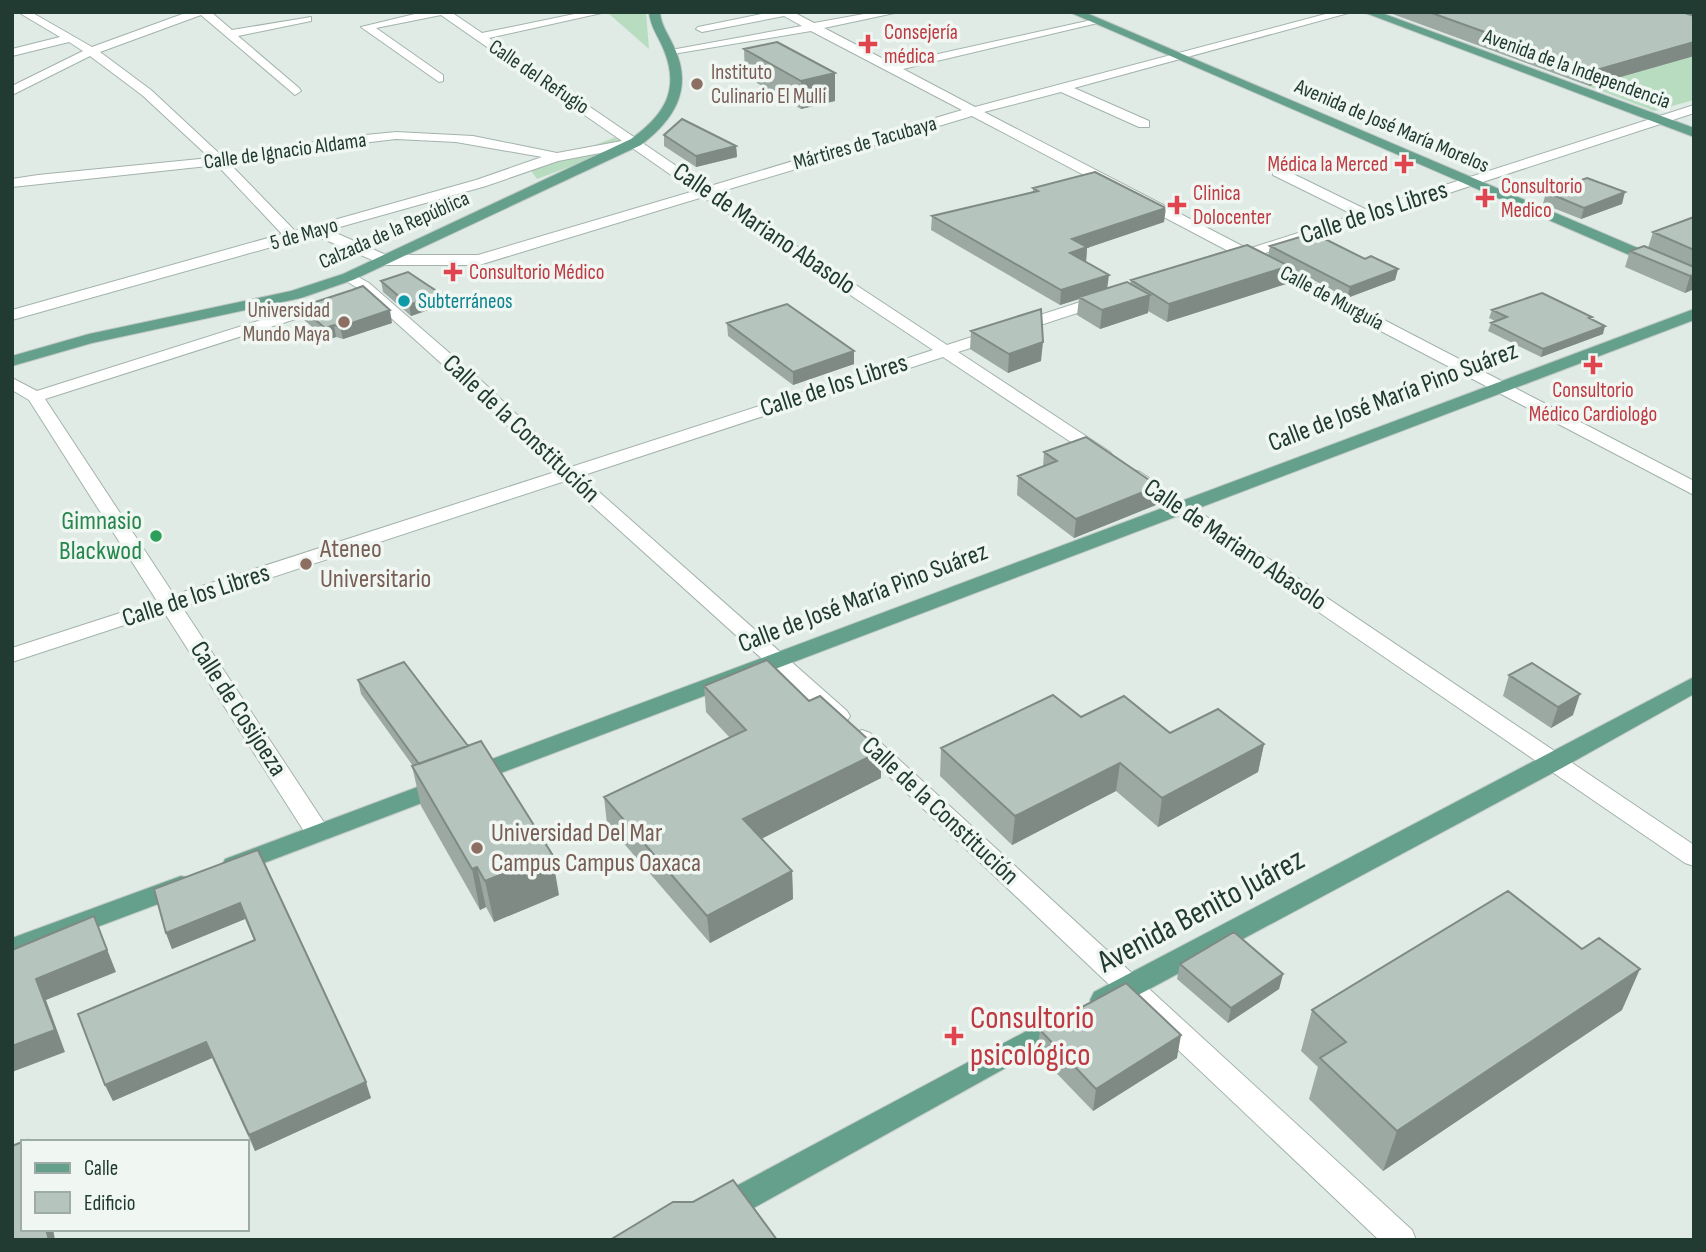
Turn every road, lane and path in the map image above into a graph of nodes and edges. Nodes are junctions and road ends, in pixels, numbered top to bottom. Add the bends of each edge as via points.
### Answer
1 (23, 12) edge
2 (199, 12) edge
3 (204, 12) edge
4 (442, 12) edge
5 (601, 12) edge
6 (654, 12) edge
7 (894, 12) edge
8 (1074, 12) edge
9 (1347, 12) edge
10 (1368, 12) edge
11 (785, 13) edge
12 (567, 15) edge
13 (307, 19) dead end
14 (1096, 22) junction
15 (814, 28) junction
16 (702, 29) dead end
17 (231, 34) junction
18 (480, 37) junction
19 (68, 39) junction
20 (92, 51) junction
21 (12, 53) edge
22 (671, 53) junction
23 (1179, 58) junction
24 (893, 68) junction
25 (439, 78) dead end
26 (1063, 88) junction
27 (12, 91) edge
28 (295, 91) dead end
29 (1694, 109) edge
30 (974, 111) junction
31 (1658, 120) junction
32 (1144, 124) dead end
33 (1694, 133) edge
34 (636, 142) junction
35 (556, 157) junction
36 (219, 161) junction
37 (588, 164) junction
38 (1278, 172) dead end
39 (494, 179) junction
40 (1469, 181) junction
41 (12, 183) edge
42 (536, 188) junction
43 (704, 191) junction
44 (1367, 216) junction
45 (316, 230) junction
46 (293, 237) junction
47 (1248, 254) junction
48 (384, 260) junction
49 (1211, 265) edge
50 (348, 277) junction
51 (1694, 278) edge
52 (1125, 293) edge
53 (348, 297) edge
54 (1694, 314) edge
55 (12, 315) edge
56 (946, 349) junction
57 (12, 360) edge
58 (12, 383) edge
59 (1499, 387) junction
60 (35, 397) junction
61 (568, 474) junction
62 (1694, 489) edge
63 (1181, 508) junction
64 (170, 605) junction
65 (12, 655) edge
66 (778, 660) junction
67 (1694, 684) edge
68 (1554, 762) junction
69 (318, 833) junction
70 (1694, 857) edge
71 (12, 948) edge
72 (1129, 986) junction
73 (703, 1220) edge
74 (1401, 1240) edge

1 - 19 street
2 - 20 street
3 - 17 street
4 - 18 street, Calle del Refugio
4 - 25 street via 367,27
5 - 12 street
6 - 22 main road, Calzada de la República via 654,23
7 - 15 street
8 - 14 main road, Avenida de José María Morelos
9 - 23 street, Mártires de Tacubaya
10 - 31 main road, Avenida de la Independencia
11 - 15 street, Calle de Murguía
11 - 16 street
12 - 18 street
13 - 17 street
14 - 23 main road, Avenida de José María Morelos
14 - 24 street
15 - 22 street
15 - 24 street, Calle de Murguía
17 - 28 street
18 - 34 street, Calle del Refugio
19 - 20 street
19 - 21 street
20 - 27 street
20 - 36 street via 154,100
22 - 34 main road, Calzada de la República via 676,98 659,125
23 - 26 street, Mártires de Tacubaya
23 - 40 main road, Avenida de José María Morelos
24 - 30 street, Calle de Murguía
26 - 30 street, Mártires de Tacubaya
26 - 32 street
29 - 31 street, Calle de los Libres
30 - 43 street, Mártires de Tacubaya
30 - 47 street, Calle de Murguía
31 - 33 main road, Avenida de la Independencia
31 - 40 street, Calle de los Libres
34 - 35 street, 5 de Mayo
34 - 37 main road, Calzada de la República
34 - 43 street, Calle de Mariano Abasolo
35 - 36 street, Calle de Ignacio Aldama via 486,140 419,135 361,139
35 - 37 street, Calle de Ignacio Aldama
35 - 39 street, 5 de Mayo
36 - 41 street, Calle de Ignacio Aldama via 62,174
36 - 46 street
37 - 42 main road, Calzada de la República
38 - 44 street
39 - 42 street via 523,179
39 - 45 street, 5 de Mayo
40 - 44 street, Calle de los Libres
40 - 51 main road, Avenida de José María Morelos
42 - 48 main road, Calzada de la República
43 - 48 street, Mártires de Tacubaya via 479,260
43 - 56 street, Calle de Mariano Abasolo
44 - 47 street, Calle de los Libres
45 - 46 street, 5 de Mayo
45 - 48 street
46 - 55 street, 5 de Mayo
47 - 49 street, Calle de los Libres
47 - 59 street, Calle de Murguía
48 - 50 main road, Calzada de la República
50 - 57 main road, Calzada de la República via 295,295
50 - 61 street, Calle de la Constitución via 479,388
52 - 56 street, Calle de los Libres
53 - 60 street
54 - 59 main road, Calle de José María Pino Suárez
56 - 61 street, Calle de los Libres
56 - 63 street, Calle de Mariano Abasolo
58 - 60 street, Calle de Cosijoeza
59 - 62 street, Calle de Murguía
59 - 63 main road, Calle de José María Pino Suárez
60 - 64 street, Calle de Cosijoeza
61 - 64 street, Calle de los Libres
61 - 66 street, Calle de la Constitución
63 - 66 main road, Calle de José María Pino Suárez
63 - 68 street, Calle de Mariano Abasolo
64 - 65 street, Calle de los Libres
64 - 69 street, Calle de Cosijoeza
66 - 69 main road, Calle de José María Pino Suárez
66 - 72 street, Calle de la Constitución
67 - 68 main road, Avenida Benito Juárez
68 - 70 street, Calle de Mariano Abasolo
68 - 72 main road, Avenida Benito Juárez
69 - 71 main road, Calle de José María Pino Suárez
72 - 73 main road, Avenida Benito Juárez
72 - 74 street, Calle de la Constitución

